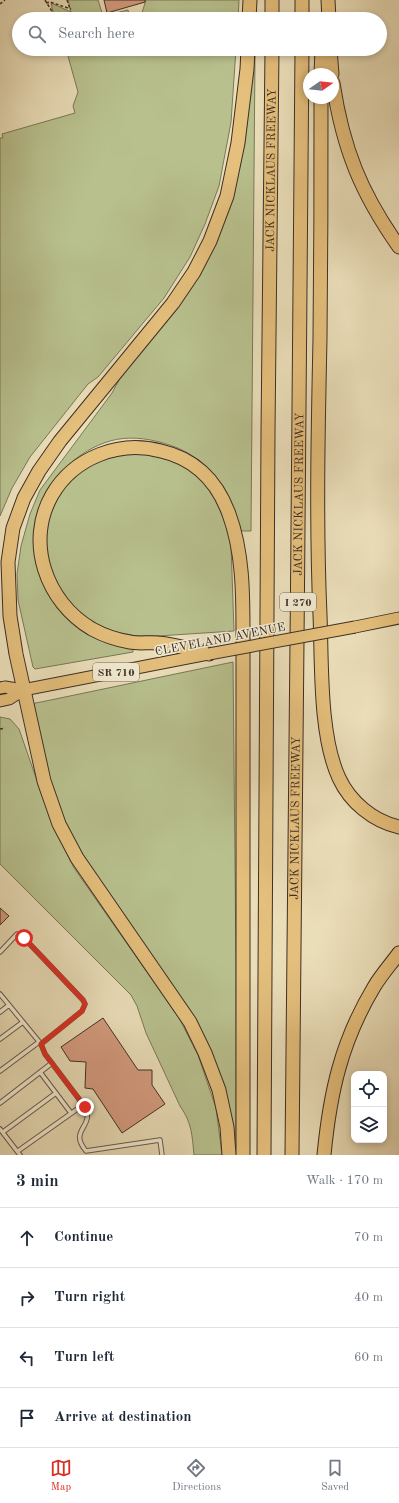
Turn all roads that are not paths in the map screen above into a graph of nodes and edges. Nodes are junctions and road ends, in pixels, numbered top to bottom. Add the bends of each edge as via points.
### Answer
1 (250, 0) edge
2 (272, 0) edge
3 (302, 0) edge
4 (322, 0) edge
5 (328, 0) edge
6 (249, 12) edge
7 (272, 12) edge
8 (302, 12) edge
9 (322, 12) edge
10 (329, 12) edge
11 (248, 56) edge
12 (272, 56) edge
13 (302, 56) edge
14 (322, 56) edge
15 (331, 56) edge
16 (321, 68) edge
17 (332, 68) edge
18 (321, 104) edge
19 (337, 104) edge
20 (399, 247) edge
21 (399, 618) edge
22 (209, 654) junction
23 (0, 688) edge
24 (23, 690) junction
25 (0, 701) edge
26 (399, 827) edge
27 (0, 952) edge
28 (399, 953) edge
29 (0, 994) edge
30 (9, 1004) junction
31 (0, 1012) edge
32 (23, 1022) junction
33 (0, 1040) edge
34 (40, 1043) junction
35 (52, 1063) junction
36 (0, 1071) edge
37 (40, 1072) junction
38 (56, 1093) junction
39 (0, 1102) edge
40 (83, 1105) junction
41 (71, 1113) junction
42 (1, 1131) edge
43 (19, 1153) edge
44 (162, 1155) edge
45 (229, 1155) edge
46 (243, 1155) edge
47 (264, 1155) edge
48 (292, 1155) edge
49 (324, 1155) edge

1 - 6 highway
2 - 7 highway
3 - 8 highway
4 - 9 highway
5 - 10 highway
11 - 24 highway via 238,143 227,196 210,241 194,272 173,303 60,441 39,471 24,498 13,528 8,562 8,588 10,616
12 - 47 highway, JACK NICKLAUS FREEWAY / I 270
13 - 48 highway, JACK NICKLAUS FREEWAY / I 270
14 - 16 highway
15 - 17 highway
18 - 26 highway via 317,548 327,734 338,777 347,794 360,807
19 - 20 highway via 341,130 353,167 367,197
21 - 22 main road, CLEVELAND AVENUE / SR 710, bridge
22 - 24 main road, CLEVELAND AVENUE / SR 710
22 - 46 highway via 160,643 130,642 106,636 75,617 52,589 44,571 41,554 44,517 52,495 66,477 84,462 105,452 145,447 184,459 212,481 228,513 238,545 243,595
23 - 24 main road, CLEVELAND AVENUE
24 - 25 main road, CLEVELAND AVENUE via 9,699
24 - 45 highway via 44,781 59,824 77,858 190,1022 219,1090 227,1127
27 - 34 lane via 17,934 24,938 85,1004 82,1011
28 - 49 highway via 374,987 343,1052 330,1102
29 - 30 lane
30 - 31 lane
30 - 32 lane
32 - 33 lane
32 - 34 lane
34 - 35 lane
34 - 36 lane
35 - 37 lane
35 - 40 lane
37 - 38 lane
37 - 39 lane
38 - 41 lane
38 - 42 lane
40 - 41 lane
40 - 44 lane via 88,1113 88,1120 79,1139 86,1151 160,1140
41 - 43 lane
42 - 43 lane

